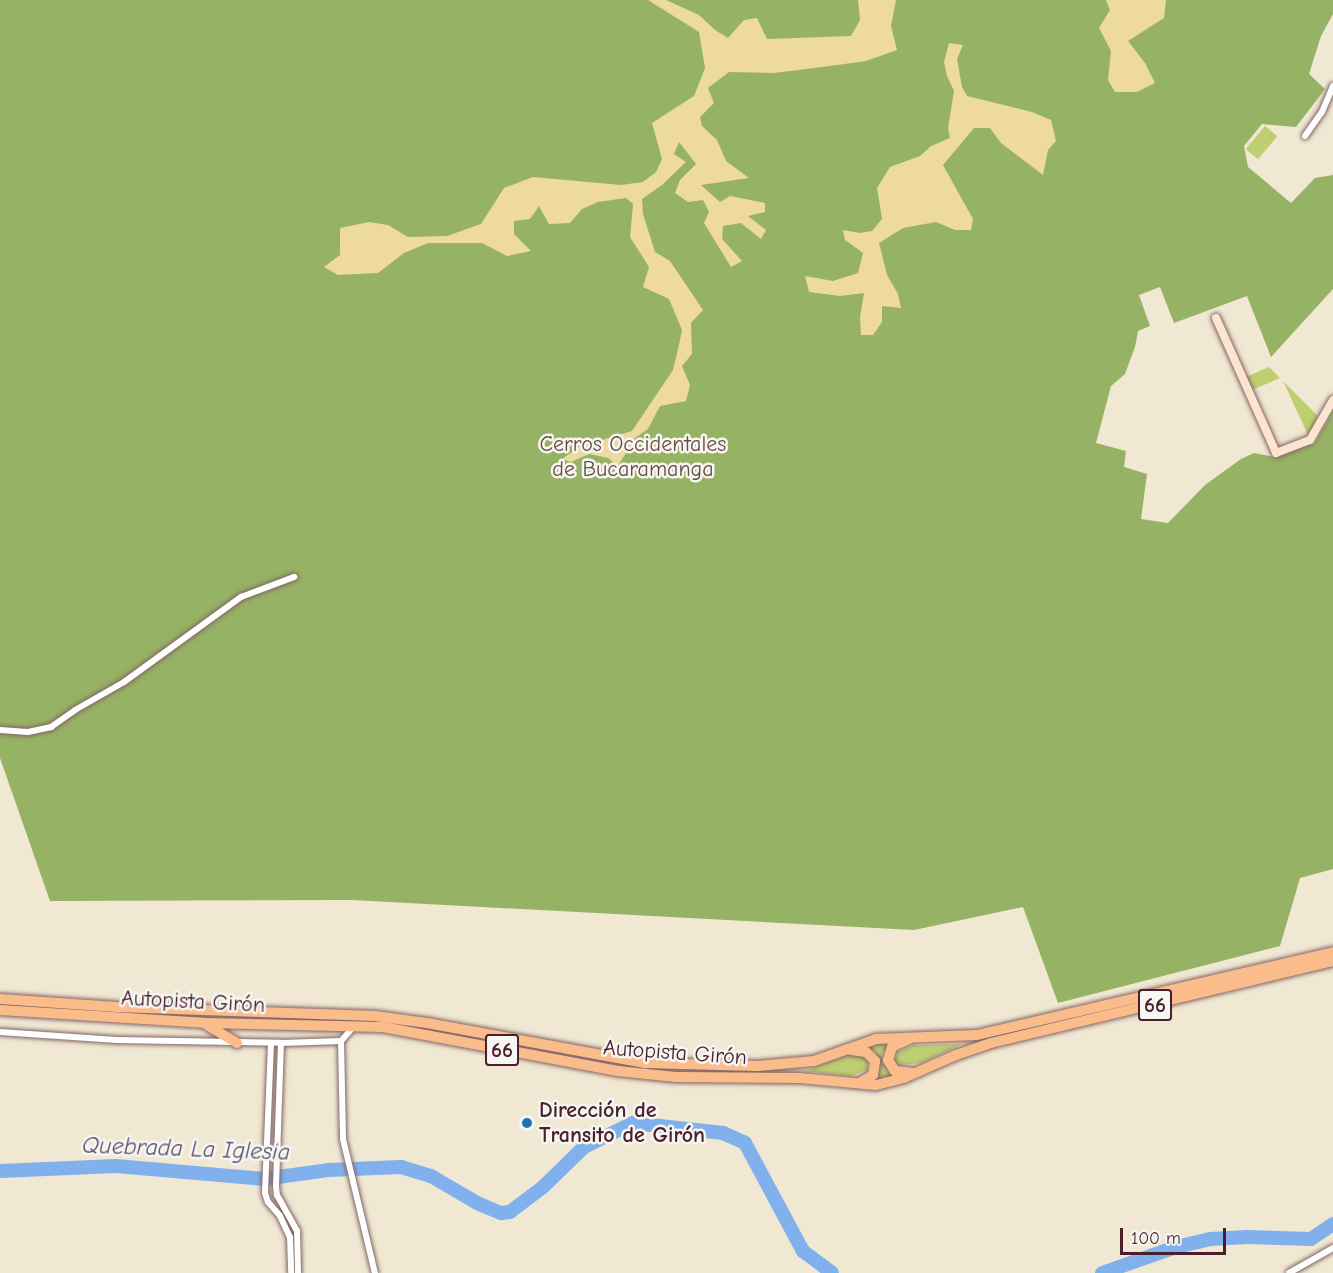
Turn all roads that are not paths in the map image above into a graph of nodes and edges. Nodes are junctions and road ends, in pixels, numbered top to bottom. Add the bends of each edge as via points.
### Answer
1 (1333, 86) edge
2 (1305, 136) dead end
3 (1216, 318) dead end
4 (1333, 400) edge
5 (294, 577) dead end
6 (0, 730) edge
7 (1333, 952) edge
8 (1333, 961) edge
9 (0, 999) edge
10 (0, 1010) edge
11 (204, 1023) junction
12 (354, 1027) junction
13 (0, 1032) edge
14 (912, 1038) junction
15 (341, 1041) junction
16 (237, 1043) junction
17 (271, 1043) junction
18 (281, 1043) junction
19 (847, 1050) junction
20 (918, 1073) junction
21 (856, 1084) junction
22 (1333, 1248) edge
23 (291, 1273) edge
24 (298, 1273) edge
25 (375, 1273) edge
26 (1289, 1273) edge

1 - 2 street via 1322,112
3 - 4 street via 1276,453 1310,440
5 - 6 street via 241,597 124,682 51,727 28,732
7 - 14 highway, Autopista Girón / 66 via 977,1035
8 - 20 highway, Autopista Girón / 66 via 991,1043
9 - 19 highway, Autopista Girón / 66 via 375,1016 682,1066 791,1065
10 - 11 highway, Autopista Girón / 66
11 - 12 highway, Autopista Girón / 66
11 - 16 highway
12 - 15 street
12 - 21 highway, Autopista Girón / 66 via 382,1027 618,1071 687,1078 800,1078
13 - 16 street via 96,1040
14 - 19 highway, Autopista Girón / 66 via 876,1039
14 - 20 highway via 892,1047 888,1060 895,1071
15 - 18 street
15 - 25 street via 343,1139
16 - 17 street
17 - 18 street
17 - 23 street via 265,1185 268,1202 290,1237
18 - 24 street via 276,1186 297,1231
19 - 21 highway via 866,1052 875,1061 873,1075
20 - 21 highway, Autopista Girón / 66 via 889,1084
22 - 26 street

